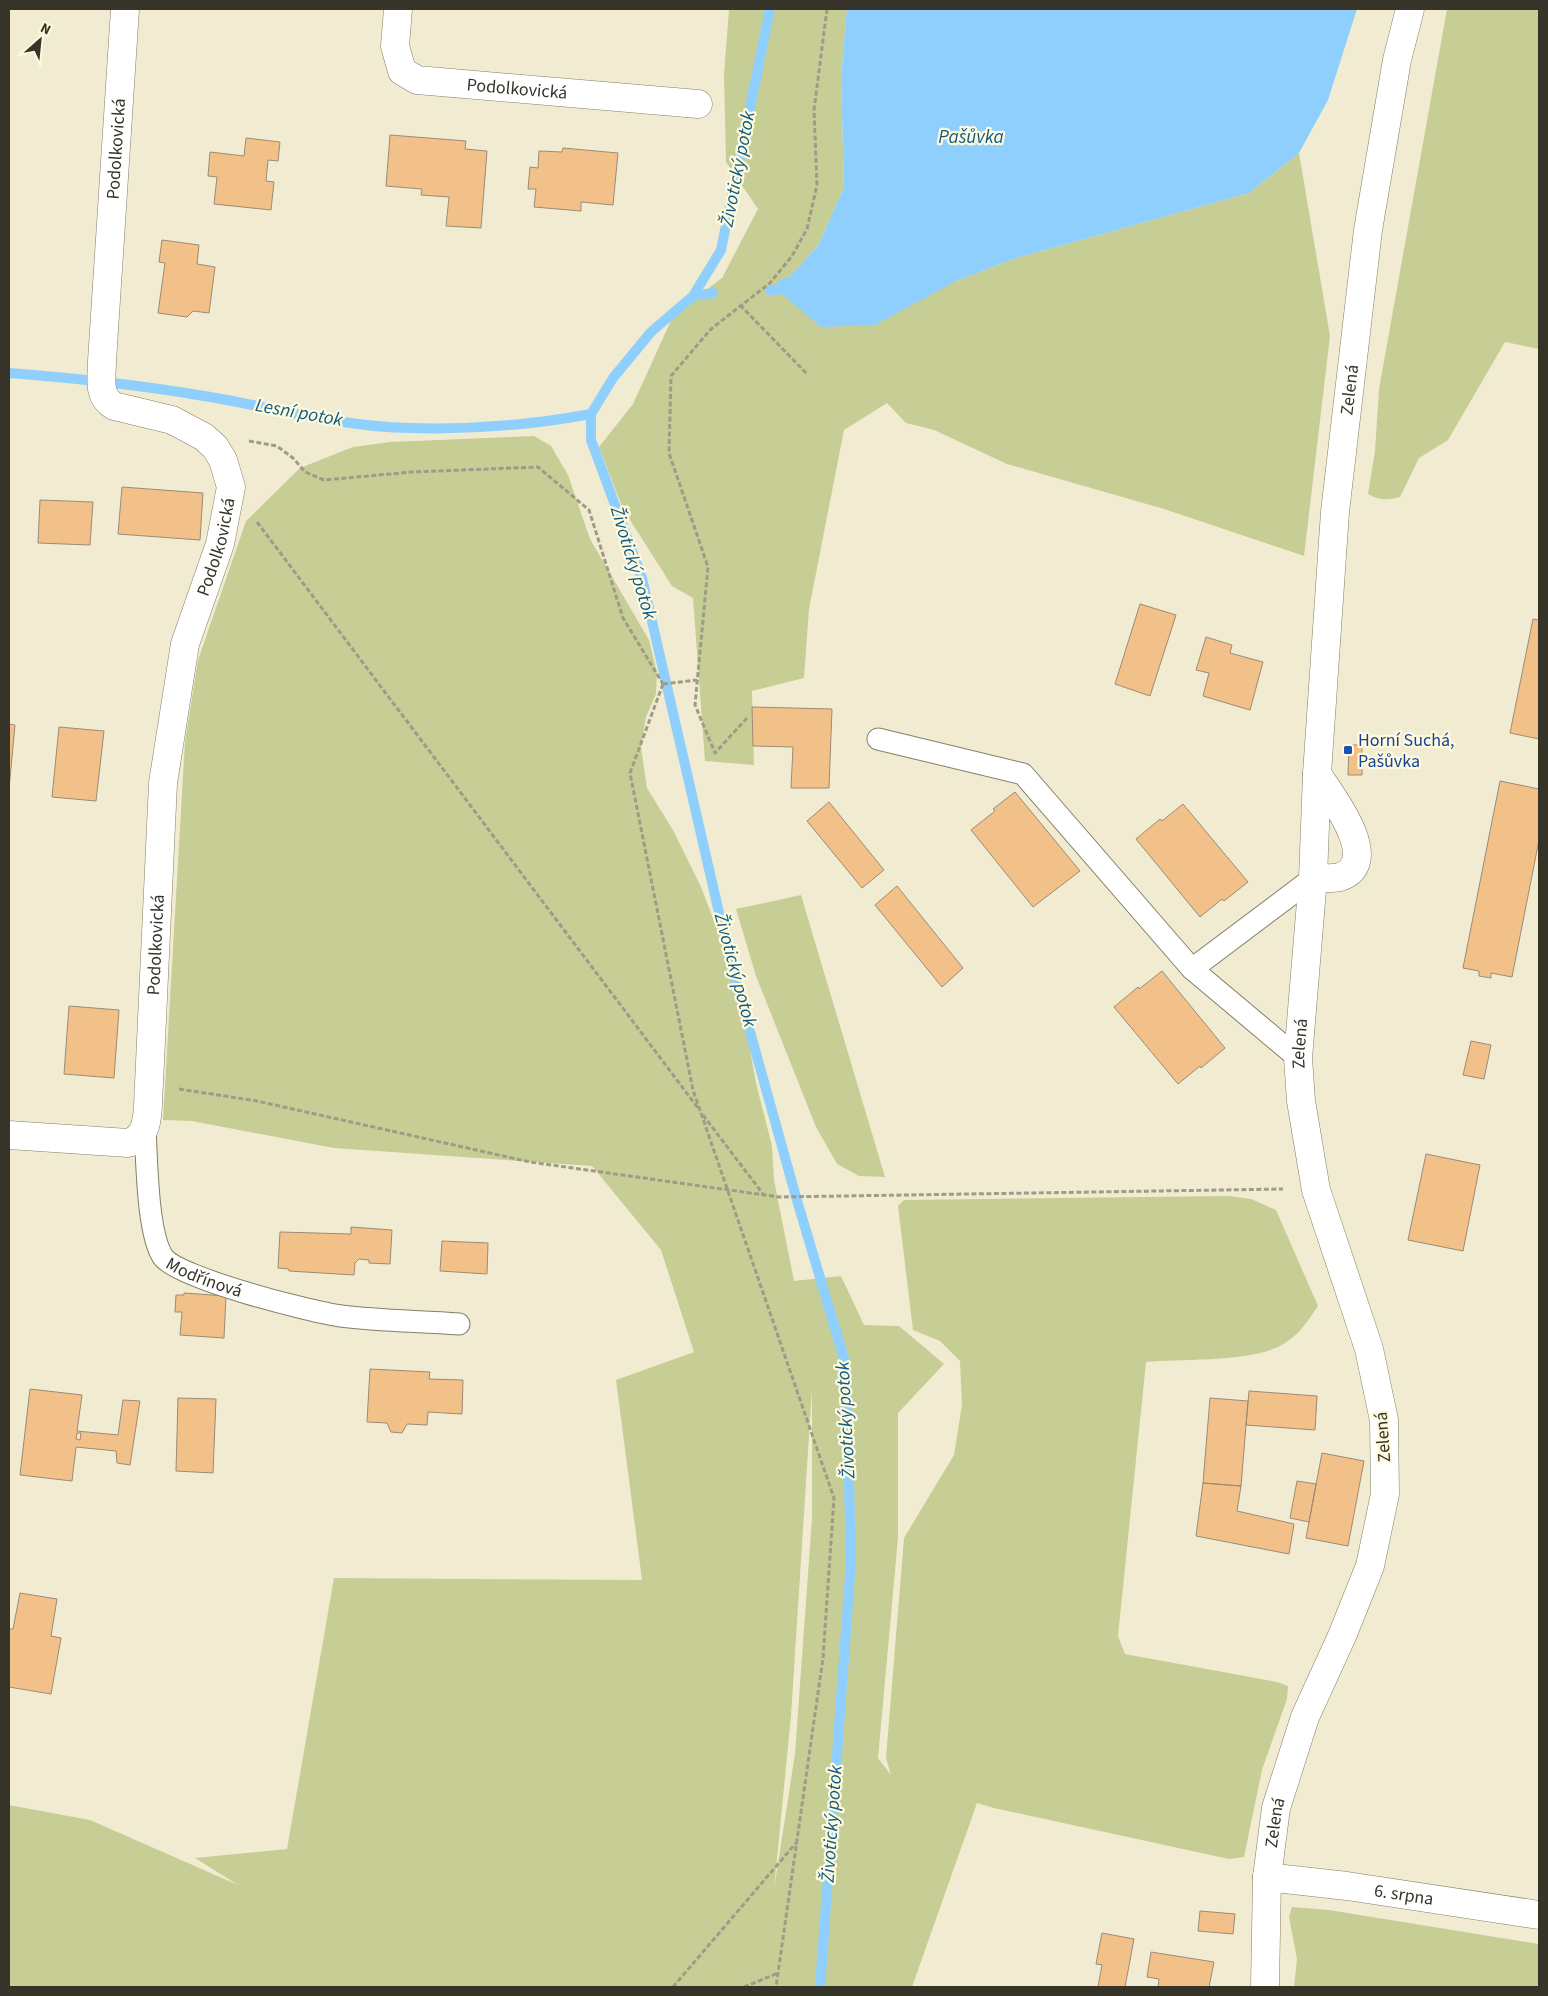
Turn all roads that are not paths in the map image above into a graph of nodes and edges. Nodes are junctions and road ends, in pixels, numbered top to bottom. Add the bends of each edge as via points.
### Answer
1 (125, 9) edge
2 (398, 9) edge
3 (1410, 9) edge
4 (698, 104) dead end
5 (878, 739) dead end
6 (1317, 774) junction
7 (1313, 878) junction
8 (1192, 969) junction
9 (1298, 1058) junction
10 (145, 1130) junction
11 (9, 1135) edge
12 (459, 1324) dead end
13 (1267, 1877) junction
14 (1539, 1915) edge
15 (1265, 1987) edge

1 - 10 street, Podolkovická via 102,395 114,406 172,420 204,437 223,460 231,487 220,544 185,644 163,783
2 - 4 street, Podolkovická via 395,46 402,71 417,80
3 - 6 street, Zelená via 1397,60 1366,249 1335,512
5 - 8 lane via 1023,774
6 - 7 street, Zelená
6 - 7 street via 1353,832 1357,858 1352,868 1342,876
7 - 8 lane
7 - 9 street, Zelená
8 - 9 lane
9 - 13 street, Zelená via 1301,1101 1316,1190 1369,1349 1384,1420 1386,1494 1370,1566 1305,1718 1276,1808
10 - 11 street via 138,1140 128,1143
10 - 12 lane, Modřínová via 153,1224 163,1257 173,1266 248,1293 341,1316
13 - 14 street, 6. srpna
13 - 15 street, Zelená

